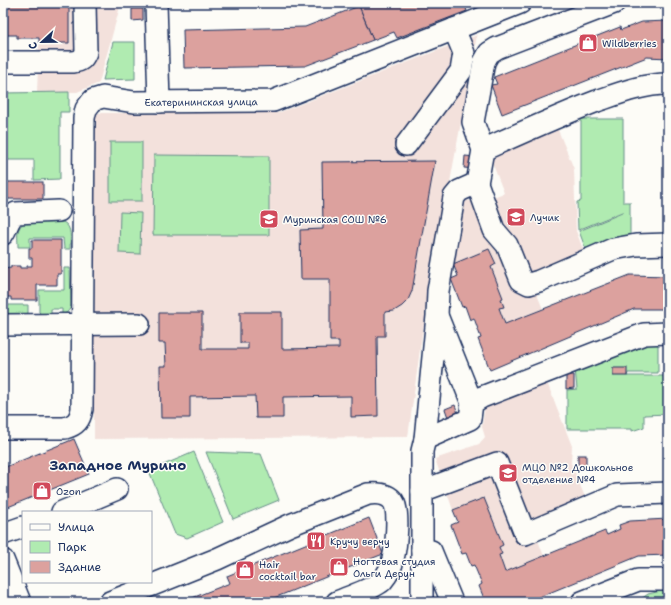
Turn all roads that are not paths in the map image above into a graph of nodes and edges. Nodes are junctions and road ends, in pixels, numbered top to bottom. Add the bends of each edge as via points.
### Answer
1 (86, 3) edge
2 (156, 3) edge
3 (520, 3) edge
4 (614, 3) edge
5 (454, 29) junction
6 (3, 62) edge
7 (668, 84) edge
8 (159, 102) junction
9 (406, 145) dead end
10 (483, 150) junction
11 (476, 183) junction
12 (59, 211) dead end
13 (3, 234) edge
14 (668, 244) edge
15 (437, 316) junction
16 (139, 324) dead end
17 (3, 325) edge
18 (83, 325) junction
19 (668, 333) edge
20 (472, 402) junction
21 (3, 428) edge
22 (424, 438) junction
23 (118, 489) dead end
24 (422, 491) junction
25 (668, 493) edge
26 (64, 511) edge
27 (22, 527) edge
28 (3, 534) edge
29 (422, 550) junction
30 (3, 560) edge
31 (668, 580) edge
32 (20, 602) edge
33 (110, 602) edge
34 (337, 602) edge
35 (422, 602) edge
36 (452, 602) edge
37 (582, 602) edge

1 - 6 street via 86,52 79,62
2 - 8 street
3 - 5 street, Екатерининская улица
4 - 10 street via 489,53 481,72 473,122
5 - 8 street, Екатерининская улица via 273,101
5 - 9 street via 464,53 461,71
7 - 10 street via 624,91
8 - 18 street, Екатерининская улица via 134,102 103,97 93,100 86,109
10 - 11 street
11 - 14 street via 494,230 507,245 521,280 529,284 613,248
11 - 15 street via 459,191 454,197 438,291
12 - 13 street via 16,213 11,216
15 - 20 street
15 - 22 street
16 - 18 street
17 - 18 street
18 - 21 street, Екатерининская улица via 82,409 77,422 65,428
19 - 20 street via 644,334
20 - 22 street via 470,419
22 - 24 street
23 - 26 street
24 - 25 street via 497,463 525,534 617,495
24 - 29 street
27 - 28 street
29 - 35 street
29 - 36 street via 431,551
30 - 32 street
31 - 37 street via 638,580
33 - 34 street via 217,559 290,524 368,494 377,492 389,496 394,502 396,515 393,560 388,573 374,586

